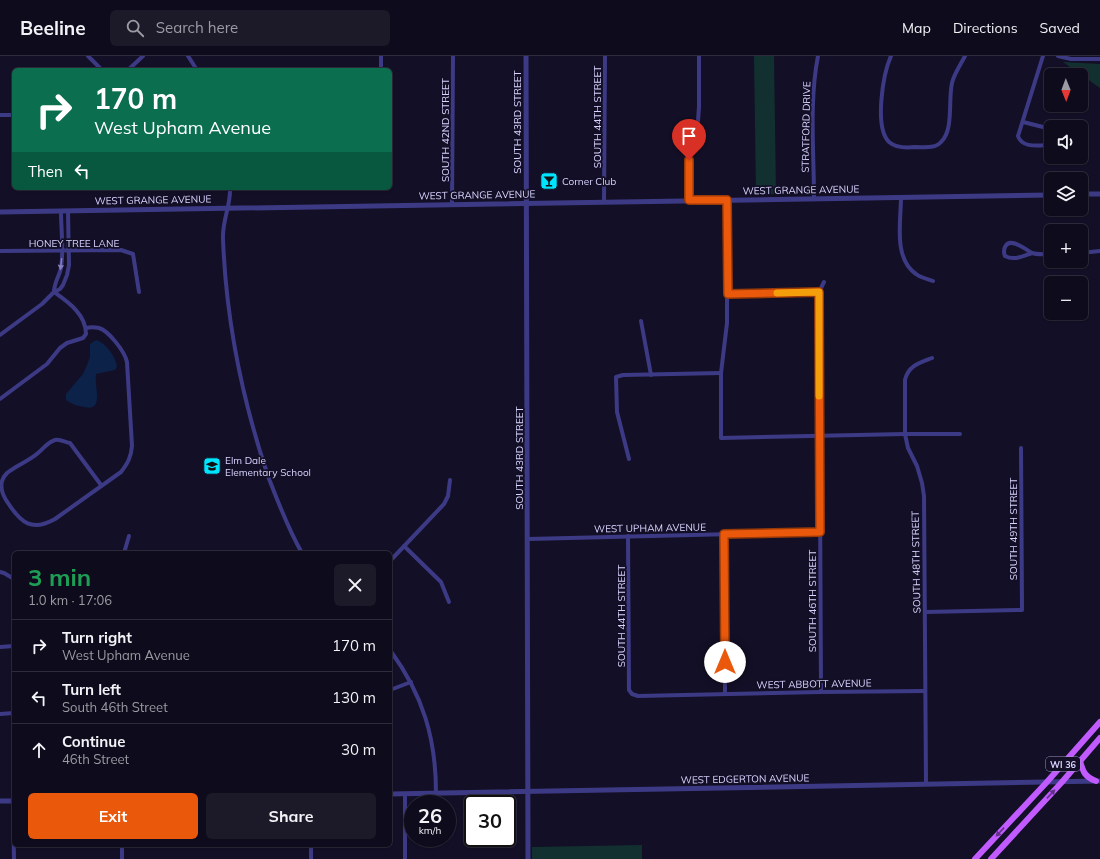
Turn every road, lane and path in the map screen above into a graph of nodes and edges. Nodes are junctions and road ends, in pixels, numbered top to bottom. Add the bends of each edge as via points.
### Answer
1 (88, 56) edge
2 (142, 56) edge
3 (188, 56) edge
4 (381, 56) edge
5 (453, 56) edge
6 (526, 56) edge
7 (605, 56) edge
8 (699, 56) edge
9 (818, 56) edge
10 (891, 56) edge
11 (966, 56) edge
12 (1043, 56) edge
13 (1058, 56) edge
14 (1100, 59) edge
15 (100, 68) edge
16 (130, 68) edge
17 (196, 68) edge
18 (381, 68) edge
19 (0, 115) edge
20 (12, 115) edge
21 (1023, 122) junction
22 (1044, 127) edge
23 (1044, 145) edge
24 (230, 190) edge
25 (1088, 194) edge
26 (1100, 194) edge
27 (1044, 195) edge
28 (901, 197) junction
29 (814, 198) junction
30 (689, 200) junction
31 (727, 200) junction
32 (604, 202) junction
33 (526, 203) junction
34 (452, 204) junction
35 (228, 208) junction
36 (68, 211) junction
37 (0, 212) edge
38 (61, 212) junction
39 (62, 250) junction
40 (69, 250) junction
41 (0, 251) edge
42 (1100, 251) edge
43 (1088, 252) edge
44 (1032, 253) junction
45 (1044, 254) edge
46 (934, 281) dead end
47 (824, 282) dead end
48 (54, 292) junction
49 (139, 292) dead end
50 (819, 292) junction
51 (728, 294) junction
52 (641, 322) dead end
53 (86, 328) junction
54 (0, 335) edge
55 (932, 358) dead end
56 (721, 373) junction
57 (651, 375) junction
58 (0, 398) edge
59 (905, 434) junction
60 (960, 434) dead end
61 (820, 436) junction
62 (1020, 448) dead end
63 (629, 459) dead end
64 (450, 480) dead end
65 (101, 485) junction
66 (820, 532) junction
67 (724, 534) junction
68 (129, 536) dead end
69 (628, 536) junction
70 (528, 538) junction
71 (404, 546) junction
72 (125, 551) edge
73 (301, 551) edge
74 (392, 559) edge
75 (0, 572) edge
76 (12, 579) edge
77 (449, 602) dead end
78 (925, 612) junction
79 (12, 646) edge
80 (0, 647) edge
81 (392, 653) edge
82 (411, 682) junction
83 (392, 689) edge
84 (925, 691) junction
85 (821, 692) junction
86 (632, 694) joint
87 (725, 694) junction
88 (12, 713) edge
89 (0, 714) edge
90 (1100, 722) edge
91 (1100, 738) edge
92 (1075, 750) junction
93 (1082, 760) junction
94 (1098, 781) edge
95 (1062, 782) junction
96 (1046, 783) junction
97 (926, 784) junction
98 (529, 792) junction
99 (436, 793) junction
100 (392, 794) edge
101 (405, 794) junction
102 (0, 801) edge
103 (12, 801) edge
104 (1025, 805) junction
105 (1034, 813) junction
106 (14, 847) edge
107 (122, 847) edge
108 (311, 847) edge
109 (14, 859) edge
110 (122, 859) edge
111 (311, 859) edge
112 (405, 859) edge
113 (528, 859) edge
114 (975, 859) edge
115 (991, 859) edge

1 - 15 street
2 - 16 street
3 - 17 street
4 - 18 street
5 - 34 street, SOUTH 42ND STREET
6 - 33 street, SOUTH 43RD STREET
7 - 32 street, SOUTH 44TH STREET
8 - 30 street via 699,114 690,149
9 - 29 street, STRATFORD DRIVE via 813,105
10 - 11 street via 882,88 881,124 889,141 903,148 933,147 944,139 948,129 952,82
12 - 21 street
13 - 14 street via 1071,59
19 - 20 street
21 - 22 street
21 - 23 street via 1018,136 1022,143 1028,146
24 - 35 street
25 - 26 street
27 - 28 street, WEST GRANGE AVENUE
28 - 29 street, WEST GRANGE AVENUE
28 - 46 street via 901,252 909,268 917,275
29 - 31 street, WEST GRANGE AVENUE
30 - 31 street, WEST GRANGE AVENUE
30 - 32 street, WEST GRANGE AVENUE
31 - 51 street
32 - 33 street, WEST GRANGE AVENUE
33 - 34 street, WEST GRANGE AVENUE
33 - 70 street, SOUTH 43RD STREET
34 - 35 street, WEST GRANGE AVENUE
35 - 36 street, WEST GRANGE AVENUE
35 - 73 street via 223,237 227,290 244,396 277,499
36 - 38 street, WEST GRANGE AVENUE
36 - 40 street
37 - 38 street, WEST GRANGE AVENUE
38 - 39 street
39 - 40 street, HONEY TREE LANE
39 - 41 street, HONEY TREE LANE
39 -> 48 street via 61,268
40 - 48 street via 67,275 60,289
40 - 49 street, HONEY TREE LANE via 121,250 133,254
42 - 43 street
44 - 44 street via 1010,258 1005,256 1004,251 1006,245 1012,243
44 - 45 street
47 - 50 street
48 - 53 street via 78,312
48 - 54 street
50 - 51 street
50 - 61 street, SOUTH 46TH STREET
51 - 56 street
52 - 57 street
53 - 58 street via 83,338 60,348 47,364
53 - 65 street via 100,328 111,337 125,354 127,362 131,455 121,472
55 - 59 street, SOUTH 48TH STREET via 914,365 906,374
56 - 57 street
56 - 61 street via 722,438
57 - 63 street via 616,377 617,412
59 - 60 street
59 - 61 street
59 - 78 street, SOUTH 48TH STREET via 923,490
61 - 66 street, SOUTH 46TH STREET
62 - 78 street, SOUTH 49TH STREET via 1022,610
64 - 71 street via 444,504
65 - 65 street via 56,520 37,525 29,524 15,514 2,494 1,487 6,474 55,440 70,444
66 - 67 street, WEST UPHAM AVENUE
66 - 85 street, SOUTH 46TH STREET
67 - 69 street, WEST UPHAM AVENUE
67 - 87 street
68 - 72 street
69 - 70 street, WEST UPHAM AVENUE
69 - 86 street, SOUTH 44TH STREET via 629,690
70 - 98 street, SOUTH 43RD STREET
71 - 74 street
71 - 77 street via 441,582
75 - 76 street
78 - 84 street, SOUTH 48TH STREET
79 - 80 street
81 - 82 street
82 - 83 street
82 - 99 street via 425,714 432,744 436,768
84 - 85 street, WEST ABBOTT AVENUE
84 - 97 street, SOUTH 48TH STREET
85 - 87 street, WEST ABBOTT AVENUE
86 - 87 street, WEST ABBOTT AVENUE
88 - 89 street
90 - 92 main road, WI 36
91 - 93 main road, WI 36
92 - 93 main road
92 - 96 main road, WI 36
93 - 94 main road via 1086,776
93 - 95 main road, WI 36
94 - 95 street, WEST EDGERTON AVENUE
95 - 96 street, WEST EDGERTON AVENUE
105 -> 95 main road, WI 36
96 - 97 street, WEST EDGERTON AVENUE
96 - 104 main road, WI 36
97 - 98 street, WEST EDGERTON AVENUE
98 - 99 street, WEST EDGERTON AVENUE
98 - 113 street, SOUTH 43RD STREET
99 - 101 street, WEST EDGERTON AVENUE
100 - 101 street, WEST EDGERTON AVENUE
101 - 112 street
102 - 103 street
104 - 105 main road
104 -> 114 main road, WI 36
105 - 115 main road, WI 36
106 - 109 street
107 - 110 street
108 - 111 street

